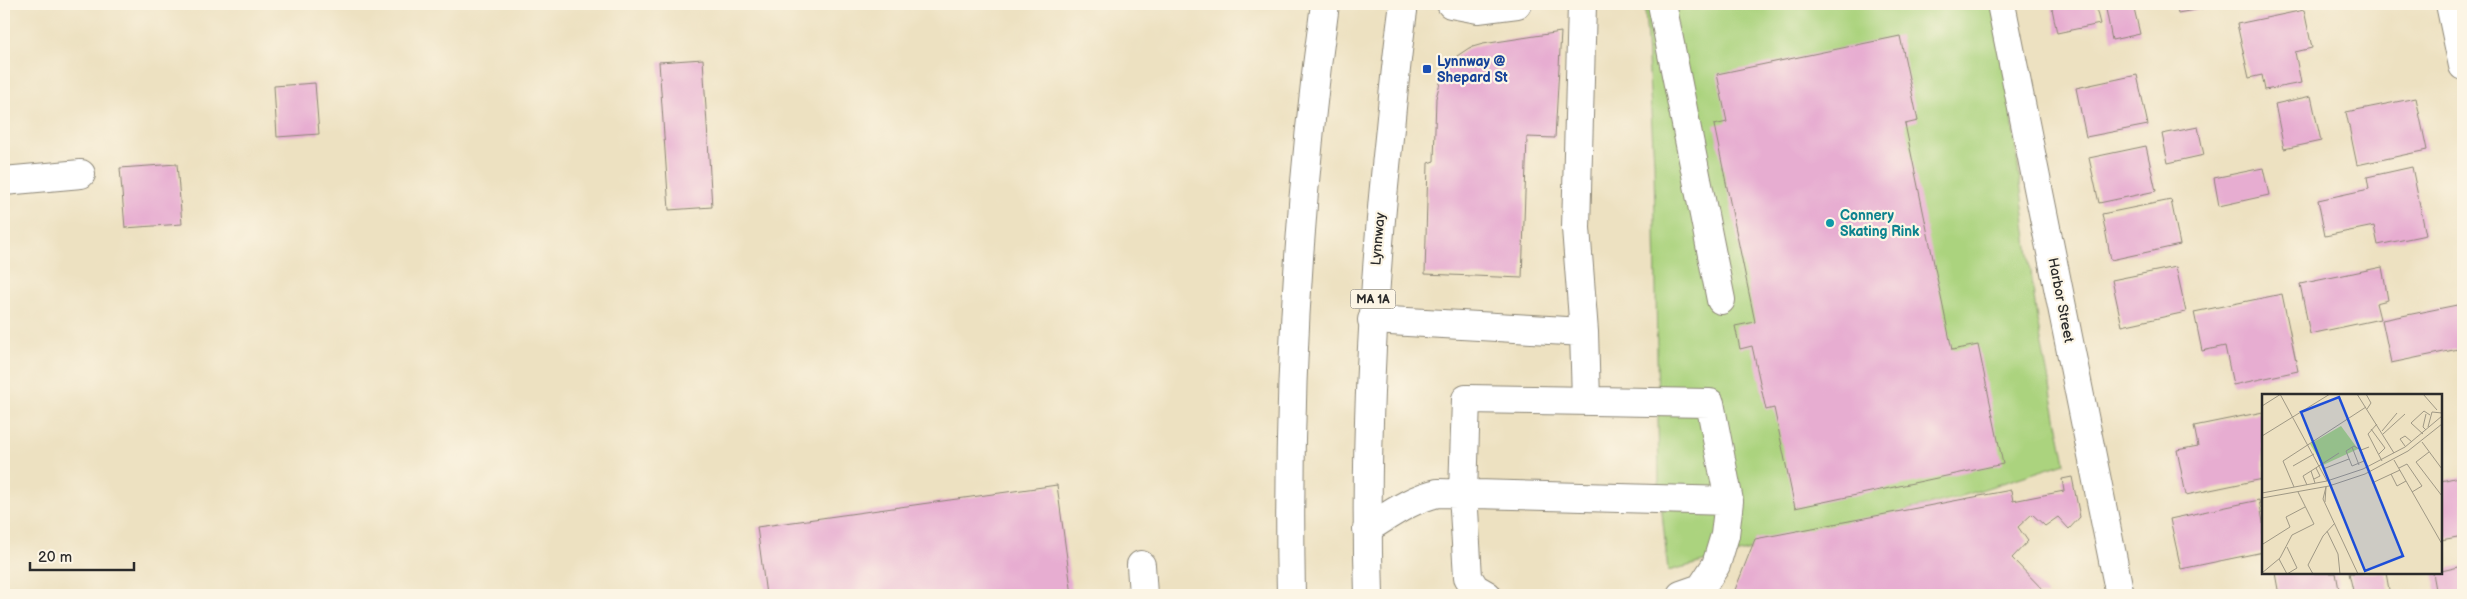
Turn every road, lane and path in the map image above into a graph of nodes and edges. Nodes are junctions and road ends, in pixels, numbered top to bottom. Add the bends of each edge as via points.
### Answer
1 (1325, 4) edge
2 (1404, 4) edge
3 (1451, 4) edge
4 (1517, 4) edge
5 (1582, 4) edge
6 (1662, 4) edge
7 (2001, 4) edge
8 (2450, 4) edge
9 (2463, 66) edge
10 (81, 174) dead end
11 (4, 181) edge
12 (1721, 300) dead end
13 (1372, 320) junction
14 (1584, 332) junction
15 (1586, 400) junction
16 (1463, 493) junction
17 (1729, 501) junction
18 (1368, 529) junction
19 (1141, 566) dead end
20 (1143, 595) edge
21 (1291, 595) edge
22 (1369, 595) edge
23 (1487, 595) edge
24 (1682, 595) edge
25 (2120, 595) edge

1 - 21 main road via 1297,279 1290,468
2 - 13 main road, Lynnway / MA 1A via 1384,176
3 - 4 main road via 1478,9
5 - 14 main road via 1576,228
6 - 12 main road
7 - 25 main road, Harbor Street
8 - 9 main road
10 - 11 main road
13 - 14 main road
13 - 18 main road, Lynnway / MA 1A
14 - 15 main road
15 - 16 main road via 1466,399
15 - 17 main road via 1710,403
16 - 17 main road
16 - 18 main road via 1420,498
16 - 23 main road via 1468,577 1475,588
17 - 24 main road via 1725,536 1716,565 1701,588
18 - 22 main road, Lynnway / MA 1A
19 - 20 main road

